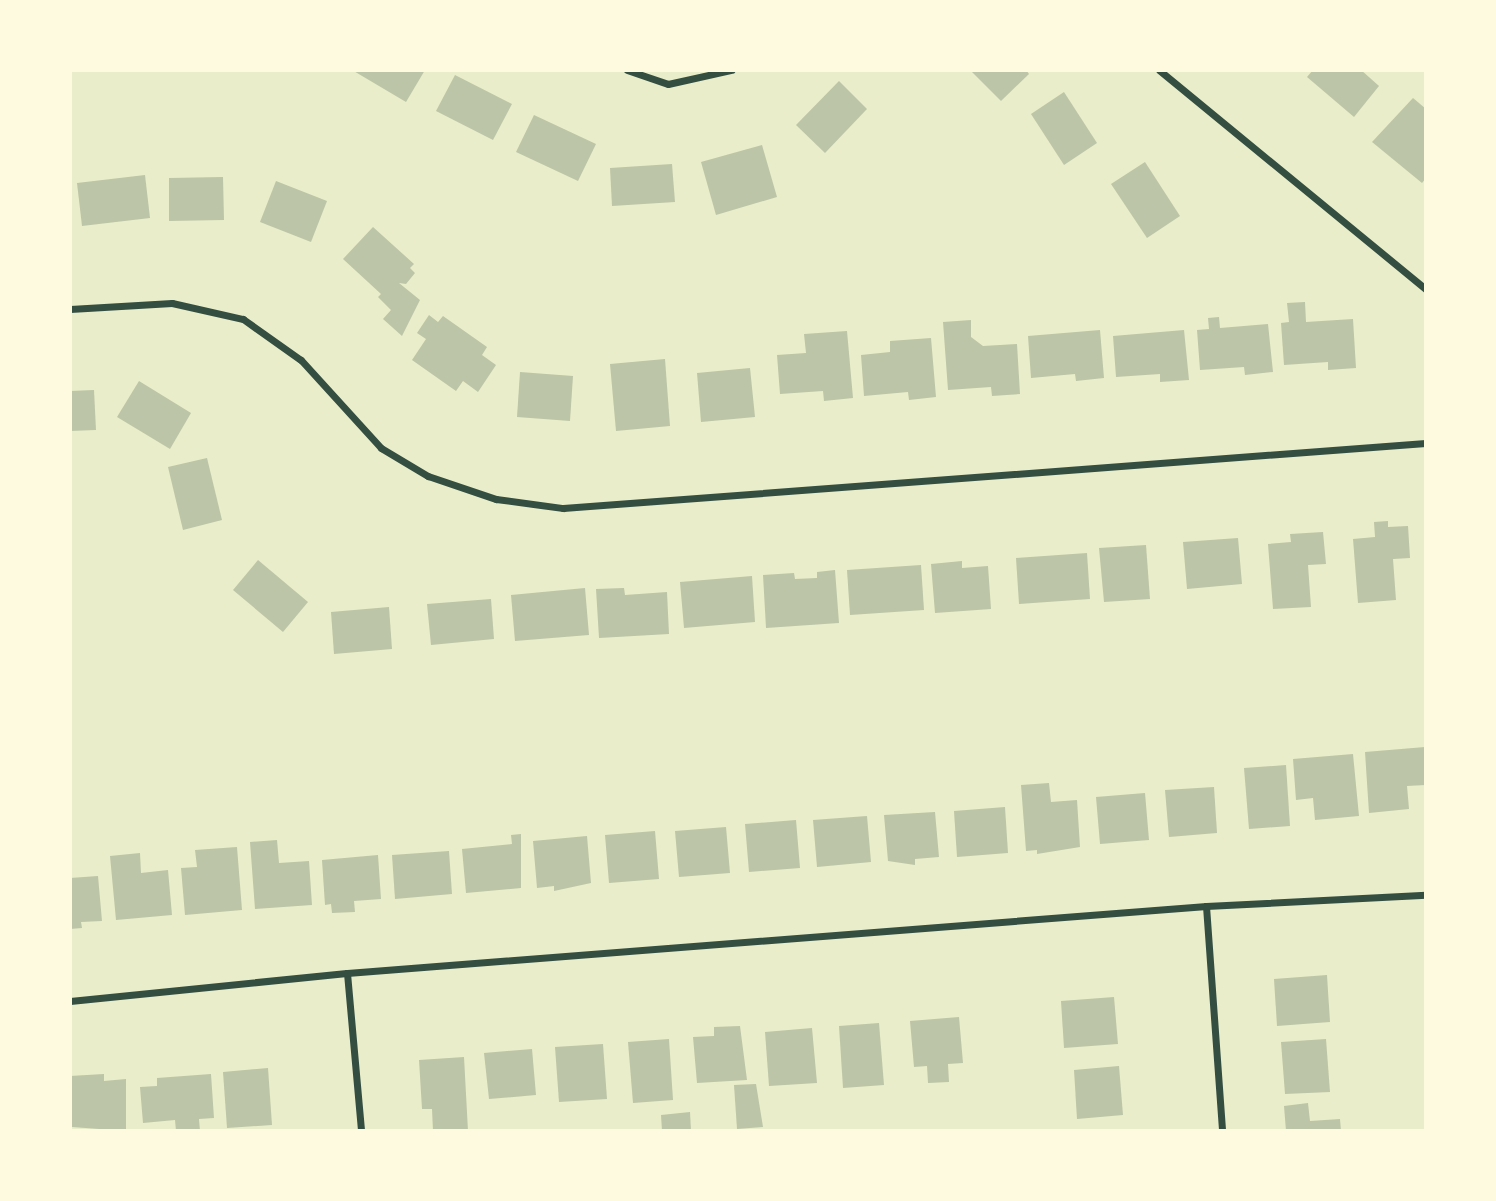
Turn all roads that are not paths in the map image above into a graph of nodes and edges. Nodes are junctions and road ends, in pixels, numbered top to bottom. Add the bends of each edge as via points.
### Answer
1 (627, 70) edge
2 (731, 70) edge
3 (1159, 70) edge
4 (1426, 289) edge
5 (70, 309) edge
6 (1426, 443) edge
7 (1426, 895) edge
8 (1206, 906) junction
9 (347, 973) junction
10 (70, 1001) edge
11 (361, 1131) edge
12 (1222, 1131) edge

1 - 2 street via 668,84
3 - 4 street
5 - 6 street via 172,303 243,319 301,359 381,448 428,476 496,499 562,508
7 - 8 street
8 - 9 street
8 - 12 street
9 - 10 street
9 - 11 street

